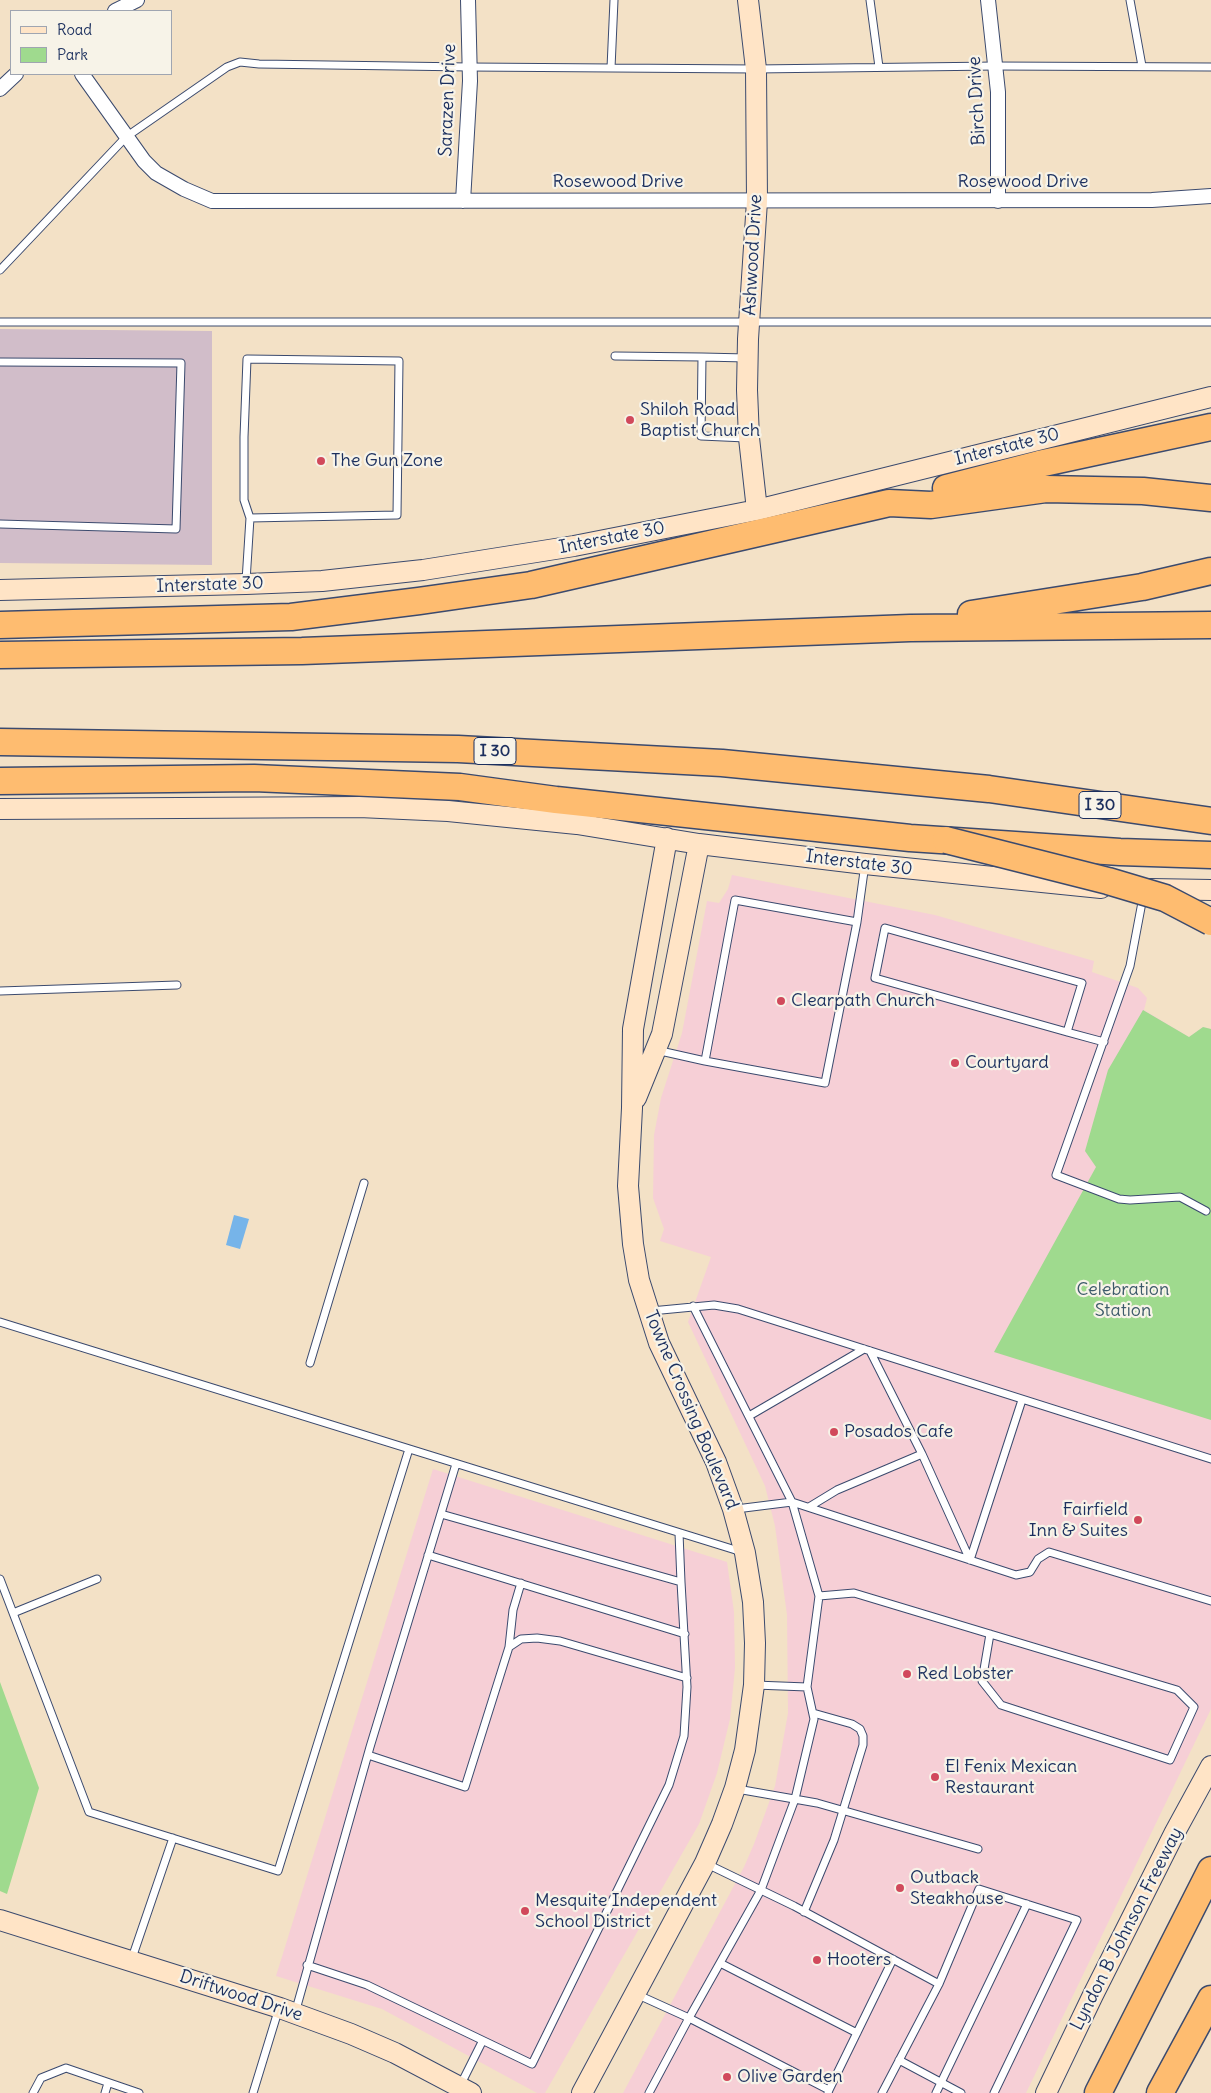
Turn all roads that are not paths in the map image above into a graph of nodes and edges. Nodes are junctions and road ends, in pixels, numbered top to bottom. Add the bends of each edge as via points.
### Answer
1 (137, 0) edge
2 (468, 0) edge
3 (614, 0) edge
4 (748, 0) edge
5 (870, 0) edge
6 (988, 0) edge
7 (1130, 0) edge
8 (117, 10) edge
9 (995, 66) junction
10 (1142, 66) junction
11 (469, 67) junction
12 (1211, 67) edge
13 (611, 68) junction
14 (879, 68) junction
15 (756, 69) junction
16 (15, 75) edge
17 (83, 75) edge
18 (0, 89) edge
19 (126, 137) junction
20 (1211, 196) edge
21 (463, 201) junction
22 (757, 201) junction
23 (998, 201) junction
24 (0, 270) edge
25 (0, 322) edge
26 (749, 322) junction
27 (1211, 322) edge
28 (615, 356) dead end
29 (702, 357) junction
30 (748, 358) junction
31 (0, 362) edge
32 (1208, 397) edge
33 (1211, 427) edge
34 (748, 438) junction
35 (1211, 498) edge
36 (889, 503) junction
37 (757, 510) junction
38 (250, 518) junction
39 (0, 524) edge
40 (1211, 571) edge
41 (246, 584) junction
42 (0, 590) edge
43 (0, 625) edge
44 (1211, 625) edge
45 (873, 629) junction
46 (0, 655) edge
47 (0, 742) edge
48 (0, 781) edge
49 (0, 809) edge
50 (1211, 821) edge
51 (667, 838) junction
52 (946, 840) junction
53 (699, 844) junction
54 (1211, 855) edge
55 (865, 864) junction
56 (1144, 889) junction
57 (1211, 890) edge
58 (857, 922) junction
59 (1211, 922) edge
60 (177, 985) dead end
61 (0, 991) edge
62 (1067, 1032) junction
63 (1104, 1042) junction
64 (656, 1050) junction
65 (705, 1061) junction
66 (632, 1108) junction
67 (364, 1183) dead end
68 (1206, 1211) dead end
69 (693, 1306) junction
70 (648, 1311) junction
71 (0, 1322) edge
72 (867, 1350) junction
73 (310, 1363) dead end
74 (1022, 1400) junction
75 (749, 1416) junction
76 (408, 1449) junction
77 (922, 1454) junction
78 (1211, 1459) edge
79 (456, 1464) junction
80 (792, 1502) junction
81 (809, 1507) junction
82 (733, 1509) junction
83 (441, 1514) junction
84 (678, 1533) junction
85 (745, 1553) junction
86 (428, 1555) junction
87 (970, 1560) junction
88 (0, 1579) edge
89 (97, 1579) dead end
90 (681, 1582) junction
91 (521, 1583) junction
92 (819, 1596) junction
93 (1211, 1601) edge
94 (13, 1613) junction
95 (685, 1634) junction
96 (990, 1634) junction
97 (509, 1647) junction
98 (687, 1678) junction
99 (754, 1685) junction
100 (807, 1687) junction
101 (813, 1713) junction
102 (368, 1755) junction
103 (1211, 1766) edge
104 (734, 1788) junction
105 (796, 1799) junction
106 (842, 1810) junction
107 (173, 1838) junction
108 (978, 1849) dead end
109 (705, 1863) junction
110 (1211, 1870) edge
111 (761, 1890) junction
112 (1027, 1904) junction
113 (804, 1912) junction
114 (1, 1921) edge
115 (893, 1959) junction
116 (131, 1961) junction
117 (720, 1963) junction
118 (307, 1965) junction
119 (939, 1984) junction
120 (635, 1993) junction
121 (1211, 1999) edge
122 (287, 2011) junction
123 (689, 2018) junction
124 (856, 2033) junction
125 (482, 2042) junction
126 (899, 2060) junction
127 (941, 2082) junction
128 (108, 2083) junction
129 (465, 2090) edge
130 (828, 2091) edge
131 (33, 2093) edge
132 (105, 2093) edge
133 (139, 2093) edge
134 (253, 2093) edge
135 (582, 2093) edge
136 (649, 2093) edge
137 (882, 2093) edge
138 (936, 2093) edge
139 (961, 2093) edge
140 (994, 2093) edge
141 (1046, 2093) edge
142 (1098, 2093) edge
143 (1160, 2093) edge

1 - 8 street
2 - 11 street, Sarazen Drive
3 - 13 lane
4 - 15 main road, Ashwood Drive
5 - 14 lane
6 - 9 street, Birch Drive
7 - 10 lane
9 - 10 lane
9 - 14 lane
9 - 23 street, Birch Drive
10 - 12 lane
11 - 13 lane
11 - 19 lane via 240,62 227,67
11 - 21 street, Sarazen Drive
13 - 15 lane
14 - 15 lane
15 - 22 main road, Ashwood Drive
16 - 18 street
17 - 19 street, Rosewood Drive
19 - 21 street, Rosewood Drive via 156,174 212,201
19 - 24 lane
20 - 23 street, Rosewood Drive via 1152,200
21 - 22 street, Rosewood Drive
22 - 23 street, Rosewood Drive
22 - 26 main road, Ashwood Drive
25 - 26 lane
26 - 27 lane
26 - 30 main road, Ashwood Drive
28 - 29 lane
29 - 30 lane
29 - 34 lane via 701,436
30 - 34 main road, Ashwood Drive
31 - 39 lane via 181,363 176,529
32 - 37 main road, Interstate 30
33 - 36 highway via 1039,464
34 - 37 main road, Ashwood Drive
35 - 36 highway via 1143,491 1046,489 930,505
36 - 43 highway via 531,585 419,601 291,617
37 - 41 main road, Interstate 30 via 574,546 422,570
38 - 38 lane via 397,515 399,361 247,360 244,500
38 - 41 lane
40 - 45 highway via 1142,587
41 - 42 main road, Interstate 30
44 - 45 highway
45 - 46 highway via 302,651
47 - 50 highway, I 30 via 458,749 722,763 990,789
48 - 52 highway via 254,778 460,787 656,811
49 - 51 main road, Interstate 30 via 369,807 577,824
51 - 53 main road, Interstate 30
51 - 66 main road, Towne Crossing Boulevard via 632,1029
52 - 54 highway, bridge
52 - 59 highway, bridge via 1164,898
53 - 55 main road, Interstate 30
53 - 64 main road, Towne Crossing Boulevard via 662,1034
55 - 56 main road, Interstate 30 via 1097,888
55 - 58 lane
56 - 57 main road, Interstate 30
56 - 63 lane via 1130,966
58 - 65 lane via 736,900
58 - 65 lane via 826,1083
60 - 61 lane
62 - 62 lane via 875,978 885,928 1082,983
62 - 63 lane
63 - 68 lane via 1056,1175 1119,1199 1180,1197
64 - 65 lane
64 - 66 main road, Towne Crossing Boulevard
66 - 70 main road, Towne Crossing Boulevard via 628,1186 633,1244
67 - 73 lane
69 - 70 lane
69 - 72 lane via 738,1309
69 - 75 lane
70 - 82 main road, Towne Crossing Boulevard via 659,1343 716,1462
71 - 76 lane
72 - 74 lane
72 - 75 lane
72 - 77 lane
74 - 78 lane
74 - 87 lane
75 - 80 lane
76 - 79 lane
76 - 107 lane via 278,1871
77 - 81 lane via 836,1490
77 - 87 lane
79 - 83 lane
79 - 84 lane
80 - 81 lane
80 - 82 lane
80 - 92 lane
81 - 87 lane
82 - 85 main road, Towne Crossing Boulevard
83 - 86 lane
83 - 90 lane
84 - 85 lane
84 - 90 lane
85 - 99 main road, Towne Crossing Boulevard via 755,1643
86 - 91 lane
86 - 102 lane
87 - 93 lane via 1016,1575 1030,1572 1038,1559 1049,1552
88 - 94 lane
89 - 94 lane
90 - 95 lane
91 - 95 lane
91 - 97 lane via 513,1610
92 - 96 lane via 854,1593
92 - 100 lane
94 - 107 lane via 89,1812
95 - 98 lane
96 - 96 lane via 1177,1690 1194,1707 1170,1760 1001,1705 982,1681
97 - 98 lane via 522,1639 560,1641
97 - 102 lane via 465,1787
98 - 125 lane via 684,1736 669,1785 532,2064
99 - 100 lane
99 - 104 main road, Towne Crossing Boulevard via 745,1750
100 - 101 lane
101 - 105 lane
101 - 106 lane via 852,1724 860,1729 863,1736
102 - 118 lane
103 - 141 main road, Lyndon B Johnson Freeway
104 - 105 lane
104 - 109 main road, Towne Crossing Boulevard
105 - 106 lane
105 - 111 lane
106 - 108 lane
106 - 113 lane via 834,1840
107 - 116 lane
109 - 111 lane
109 - 120 main road, Towne Crossing Boulevard
110 - 142 highway
111 - 113 lane
111 - 117 lane
112 - 119 lane via 979,1889
112 - 127 lane
112 - 140 lane via 1077,1920
113 - 115 lane
114 - 116 main road, Driftwood Drive
115 - 119 lane
115 - 124 lane
116 - 122 main road, Driftwood Drive
117 - 123 lane
117 - 124 lane
118 - 122 lane
118 - 125 lane via 367,1985
119 - 126 lane
120 - 123 lane
120 - 135 main road, Towne Crossing Boulevard
121 - 143 highway
122 - 129 main road, Driftwood Drive via 360,2038
122 - 134 lane
123 - 130 lane
123 - 136 lane
124 - 130 lane
125 - 129 lane
126 - 127 lane
126 - 137 lane
127 - 138 lane
127 - 139 lane
128 - 131 lane via 66,2068 41,2078
128 - 132 lane
128 - 133 lane

